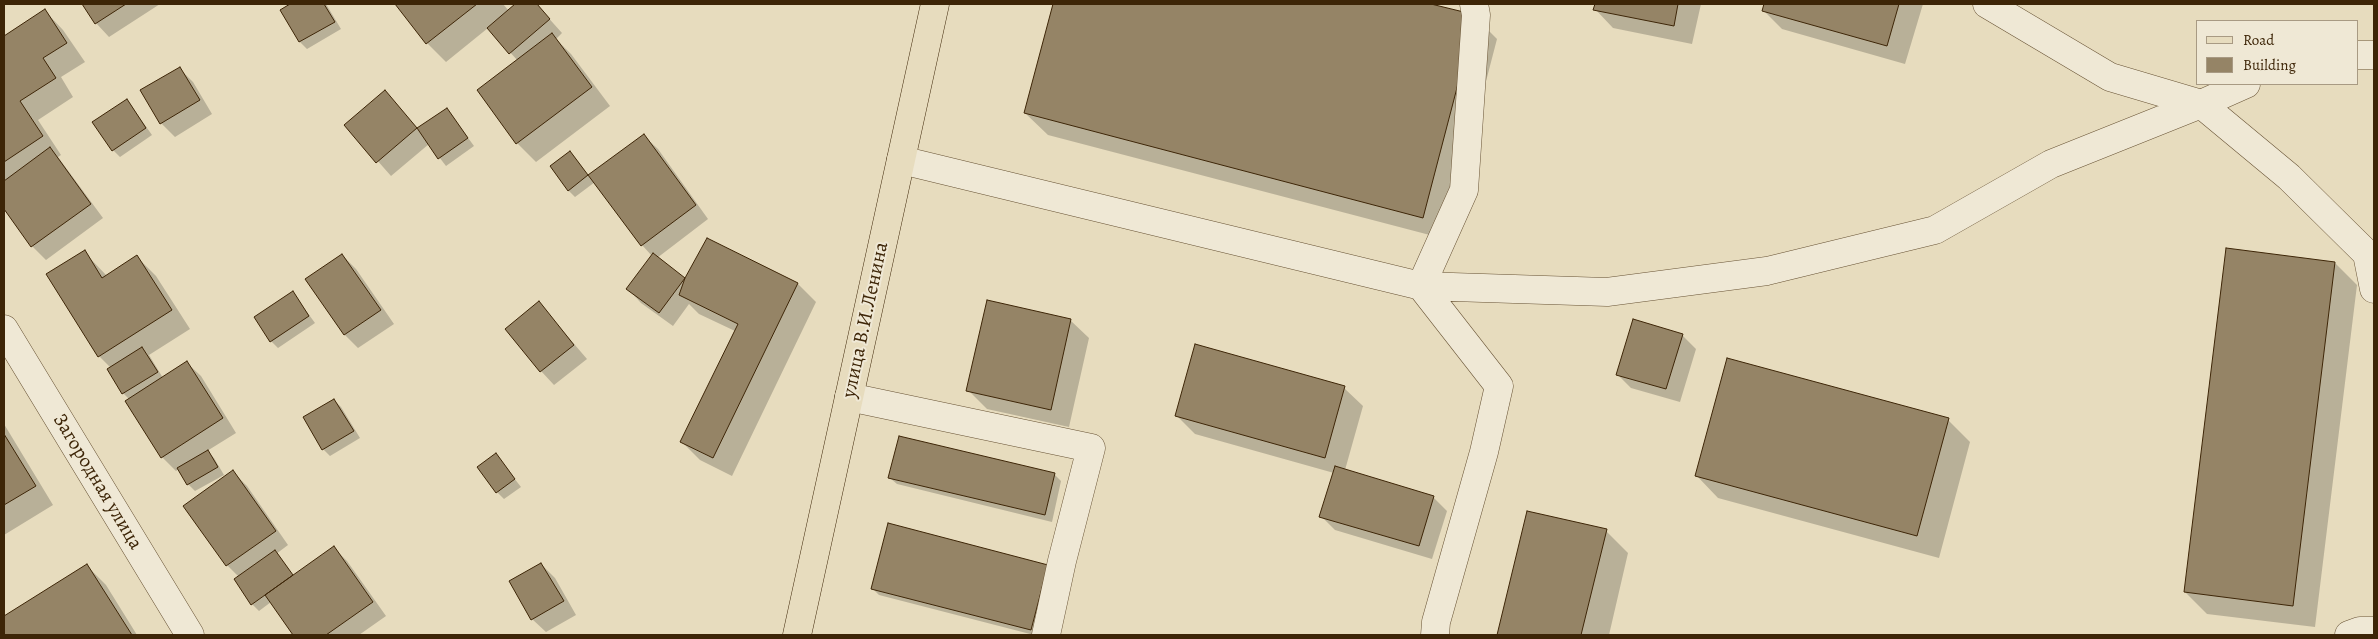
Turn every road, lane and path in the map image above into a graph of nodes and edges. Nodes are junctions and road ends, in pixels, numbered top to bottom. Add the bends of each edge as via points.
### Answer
1 (935, 4) edge
2 (1474, 4) edge
3 (1987, 4) edge
4 (2358, 55) edge
5 (2374, 55) edge
6 (2244, 85) edge
7 (2201, 104) junction
8 (901, 160) junction
9 (1421, 286) junction
10 (2374, 289) edge
11 (4, 330) edge
12 (849, 397) junction
13 (2374, 632) edge
14 (190, 635) edge
15 (797, 635) edge
16 (1046, 635) edge
17 (1435, 635) edge
18 (2349, 635) edge

1 - 8 main road, улица В.И.Ленина
2 - 9 street via 1476,16 1464,190
3 - 7 street via 2110,77
4 - 5 street
6 - 7 street
7 - 9 street via 2051,164 1935,230 1767,270 1607,292
7 - 10 street via 2289,177 2367,254
8 - 9 street
8 - 12 main road, улица В.И.Ленина
9 - 17 street via 1499,386
11 - 14 street, Загородная улица
12 - 15 main road, улица В.И.Ленина
12 - 16 street via 1091,448
13 - 18 street via 2360,631

